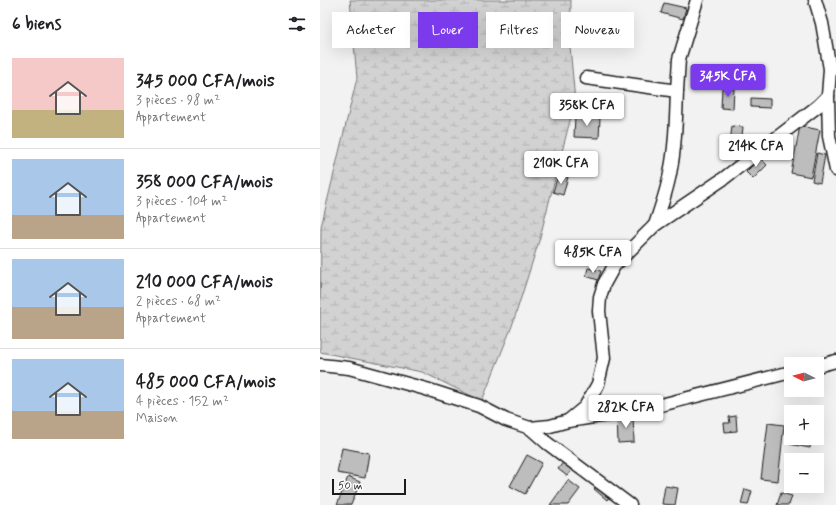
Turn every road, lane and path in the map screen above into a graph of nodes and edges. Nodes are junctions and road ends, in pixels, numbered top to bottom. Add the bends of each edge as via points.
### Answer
1 (697, 0) edge
2 (815, 0) edge
3 (586, 78) dead end
4 (677, 91) junction
5 (828, 96) junction
6 (836, 170) edge
7 (655, 225) junction
8 (836, 361) edge
9 (824, 364) edge
10 (320, 365) edge
11 (784, 374) edge
12 (568, 421) junction
13 (530, 428) junction
14 (630, 505) edge

1 - 4 street via 679,59
2 - 5 street via 830,68
3 - 4 street
4 - 7 street via 671,169
5 - 6 street via 828,136
5 - 7 street via 723,179
7 - 12 street via 614,266 604,284 599,311 604,358 598,384 585,407
8 - 9 street
10 - 13 street via 349,368 426,389 479,406 506,420
11 - 12 street via 646,409
12 - 13 street
13 - 14 street

